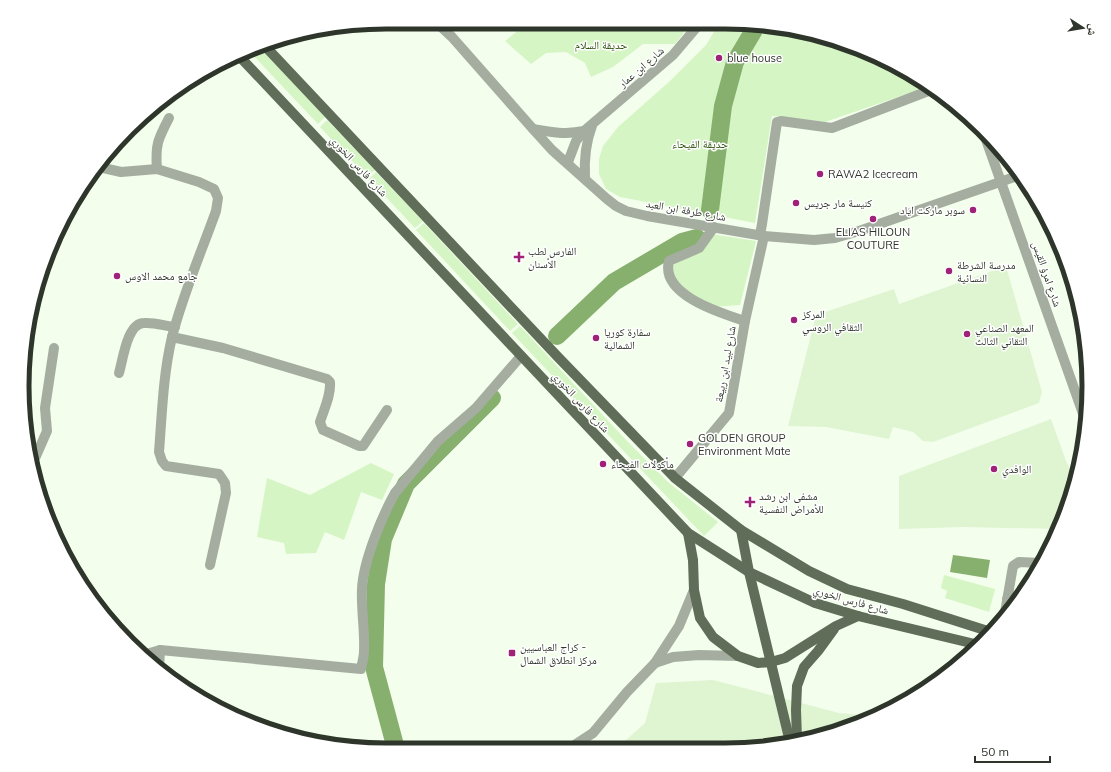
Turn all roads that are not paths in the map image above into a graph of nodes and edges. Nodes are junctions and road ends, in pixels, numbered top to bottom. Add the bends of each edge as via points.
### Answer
1 (443, 29) edge
2 (695, 29) edge
3 (268, 49) edge
4 (242, 59) edge
5 (927, 92) edge
6 (169, 118) dead end
7 (592, 125) junction
8 (533, 129) junction
9 (584, 131) junction
10 (988, 146) edge
11 (568, 162) junction
12 (104, 168) edge
13 (157, 169) junction
14 (1014, 178) edge
15 (585, 179) junction
16 (1001, 182) junction
17 (714, 227) junction
18 (762, 235) junction
19 (745, 321) junction
20 (175, 327) junction
21 (172, 338) junction
22 (54, 348) dead end
23 (521, 356) junction
24 (119, 373) dead end
25 (1081, 408) edge
26 (387, 410) dead end
27 (36, 456) edge
28 (675, 478) junction
29 (741, 530) junction
30 (688, 533) junction
31 (1035, 563) edge
32 (210, 565) dead end
33 (749, 572) junction
34 (694, 590) junction
35 (1007, 599) junction
36 (1011, 599) edge
37 (1006, 605) edge
38 (858, 616) junction
39 (836, 626) junction
40 (985, 630) edge
41 (971, 643) edge
42 (160, 650) junction
43 (150, 653) edge
44 (738, 656) junction
45 (159, 661) edge
46 (771, 662) junction
47 (655, 663) junction
48 (797, 736) edge
49 (789, 737) edge
50 (578, 743) edge

1 - 8 street, شارع طرفة ابن العبد
2 - 7 street, شارع ابن عمار via 673,55
3 - 28 main road, شارع فارس الخوري
4 - 23 main road, شارع فارس الخوري
5 - 18 street, شارع لبيد ابن ربيعة via 832,128 781,120 777,122
6 - 13 street via 157,144
7 - 9 street, شارع ابن عمار
7 - 15 street via 584,154
8 - 9 street via 559,134
8 - 11 street, شارع طرفة ابن العبد via 552,150
9 - 11 street, شارع ابن عمار via 576,141
10 - 16 street, شارع امرؤ القيس
11 - 15 street, شارع طرفة ابن العبد
12 - 13 street via 121,172
13 - 20 street via 214,189 218,198 216,211
14 - 16 street, شارع طرفة ابن العبد
15 - 17 street, شارع طرفة ابن العبد via 616,206 626,211
16 - 18 street, شارع طرفة ابن العبد via 835,238 814,240
16 - 25 street, شارع امرؤ القيس
17 - 18 street, شارع طرفة ابن العبد
17 - 19 street via 699,248 669,261 669,276 672,283 681,291 703,306
18 - 19 street, شارع لبيد ابن ربيعة
19 - 28 street, شارع لبيد ابن ربيعة via 729,413
20 - 21 street
20 - 24 street via 143,322 136,325 128,336
21 - 26 street via 223,348 327,379 330,382 329,395 321,426 323,430 359,446 363,446
21 - 32 street via 158,452 166,466 219,474 225,483 226,492
22 - 27 street via 45,408 47,431
23 - 30 main road, شارع فارس الخوري
23 - 42 street via 476,408 438,440 395,493 384,514 368,558 362,588 364,652 361,669
28 - 29 main road, شارع فارس الخوري
29 - 33 main road
29 - 40 main road, شارع فارس الخوري via 809,571 847,589
30 - 33 main road, شارع فارس الخوري
30 - 34 main road via 693,560
31 - 35 street via 1015,564
33 - 38 main road, شارع فارس الخوري via 815,603
33 - 46 main road
34 - 44 main road via 700,618 713,637
34 - 47 street via 679,626
35 - 36 street
35 - 37 street
38 - 39 main road
38 - 41 main road, شارع فارس الخوري
39 - 46 main road via 785,658
39 - 48 main road via 804,667 799,679
42 - 43 street
42 - 45 street
44 - 46 main road via 758,663
44 - 47 street via 673,657
46 - 49 main road
47 - 50 street via 593,733

